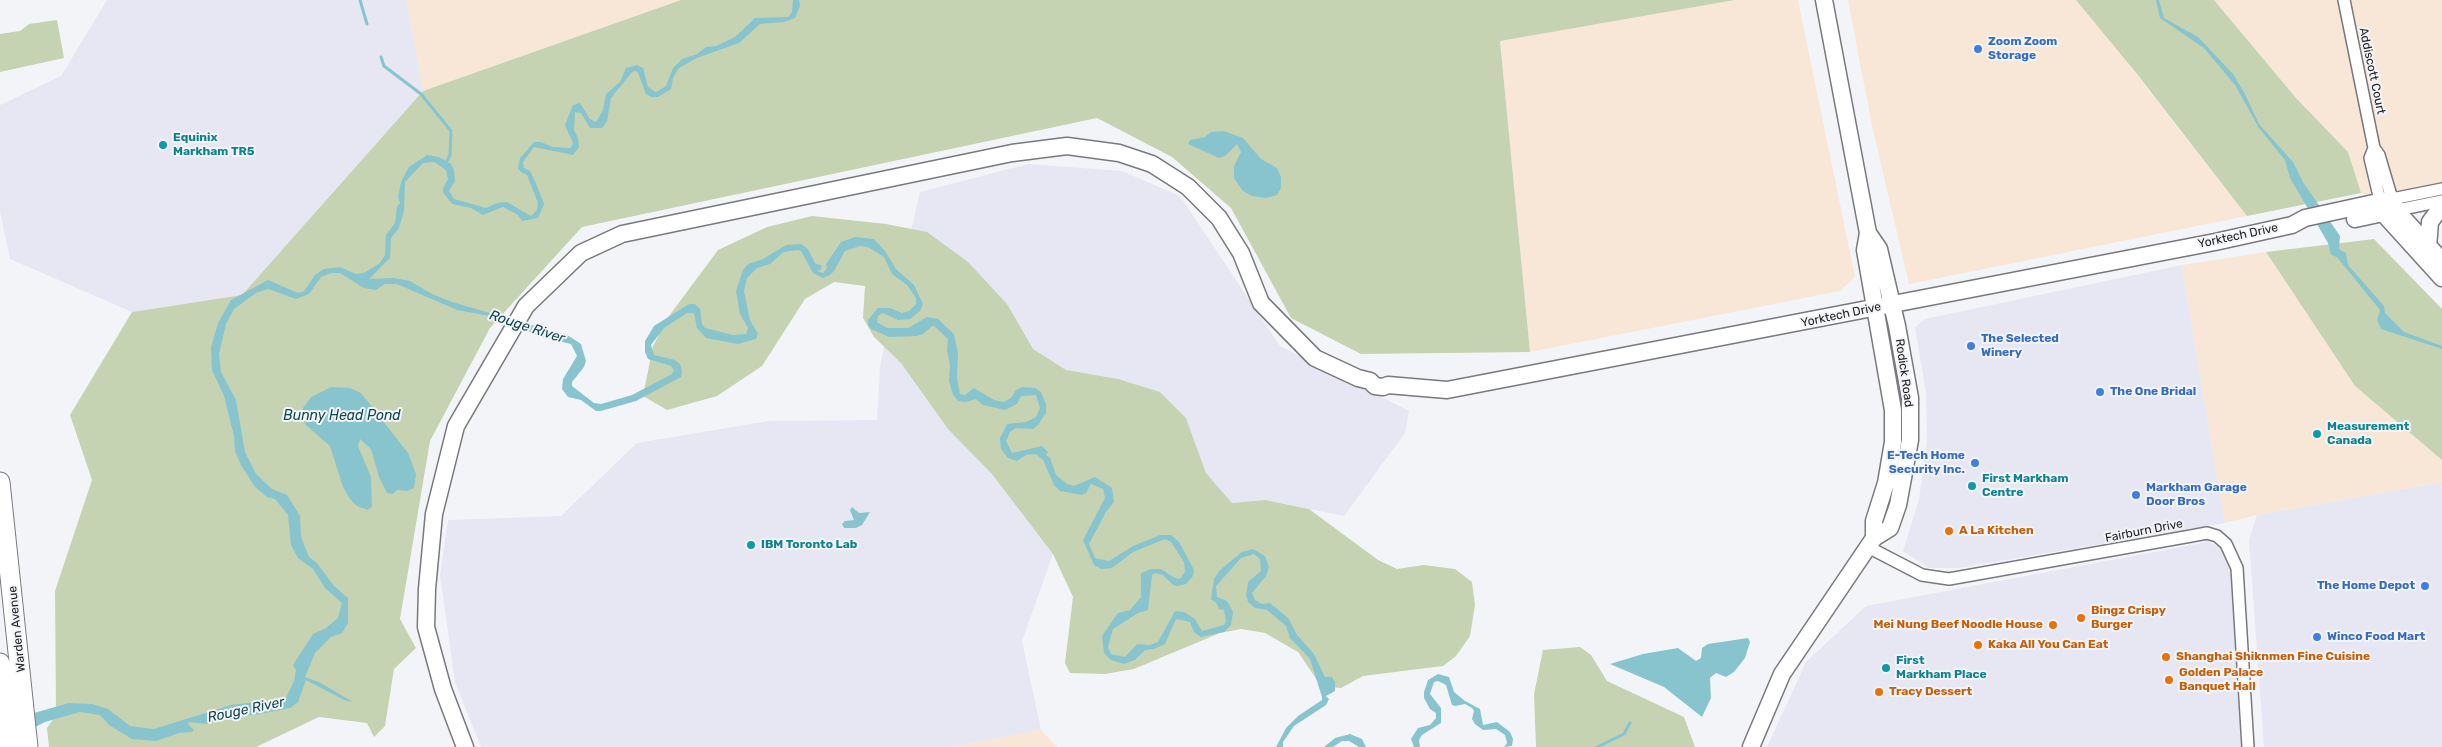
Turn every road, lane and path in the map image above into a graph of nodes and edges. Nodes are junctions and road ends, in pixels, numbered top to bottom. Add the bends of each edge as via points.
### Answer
1 (1824, 0) edge
2 (2344, 0) edge
3 (2442, 190) edge
4 (2442, 201) edge
5 (2387, 206) junction
6 (2442, 206) edge
7 (2428, 247) junction
8 (2442, 261) edge
9 (2442, 278) edge
10 (1884, 306) junction
11 (0, 482) edge
12 (1871, 542) junction
13 (0, 663) edge
14 (8, 747) edge
15 (28, 747) edge
16 (465, 747) edge
17 (1751, 747) edge
18 (2248, 747) edge

1 - 10 street, Rodick Road via 1868,233 1879,249
2 - 5 street, Addiscott Court via 2374,148 2379,155
3 - 5 street
4 - 5 street
5 - 7 street
5 - 9 street
5 - 10 street, Yorktech Drive via 2306,228 2292,225
6 - 7 street via 2430,222
7 - 8 street
10 - 12 street, Rodick Road via 1893,442
10 - 16 street, Yorktech Drive via 1447,390 1388,385 1385,380 1358,378 1315,358 1261,303 1236,246 1218,218 1188,188 1152,164 1119,153 1067,146 1012,153 622,234 581,253 526,306 456,426 434,514 426,627 442,689
11 - 15 main road, Warden Avenue
12 - 17 street, Rodick Road via 1782,674
12 - 18 street, Fairburn Drive via 1922,575 1949,579 2199,534 2217,536 2226,544 2237,568
13 - 14 main road, Warden Avenue

